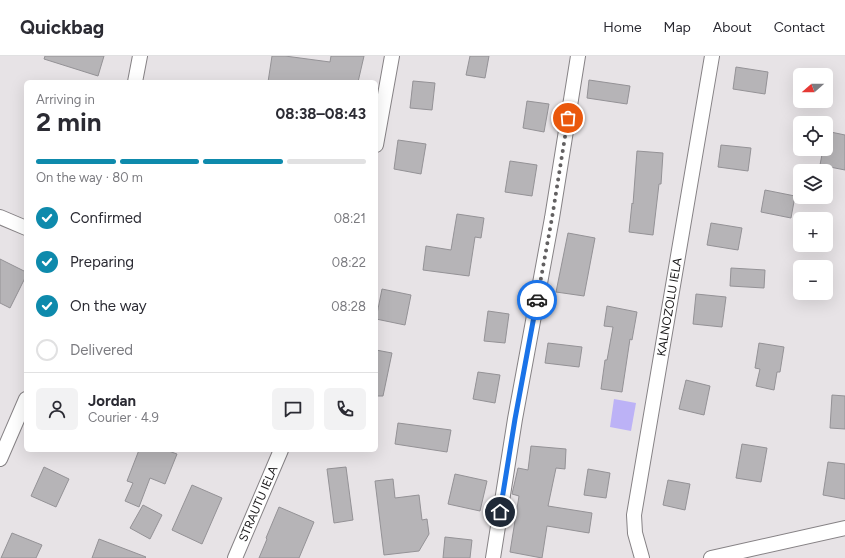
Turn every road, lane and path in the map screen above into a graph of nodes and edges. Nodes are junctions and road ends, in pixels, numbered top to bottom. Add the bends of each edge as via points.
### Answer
1 (140, 56) edge
2 (392, 56) edge
3 (578, 56) edge
4 (712, 56) edge
5 (135, 80) edge
6 (378, 134) edge
7 (0, 217) edge
8 (24, 227) edge
9 (24, 404) edge
10 (280, 452) edge
11 (0, 458) edge
12 (845, 528) edge
13 (235, 558) edge
14 (493, 558) edge
15 (642, 558) edge
16 (711, 558) edge

1 - 5 street
2 - 6 street
3 - 14 street
4 - 15 street, KALNOZOLU IELA via 634,515
7 - 8 street
9 - 11 street
10 - 13 street, STRAUTU IELA
12 - 16 street

